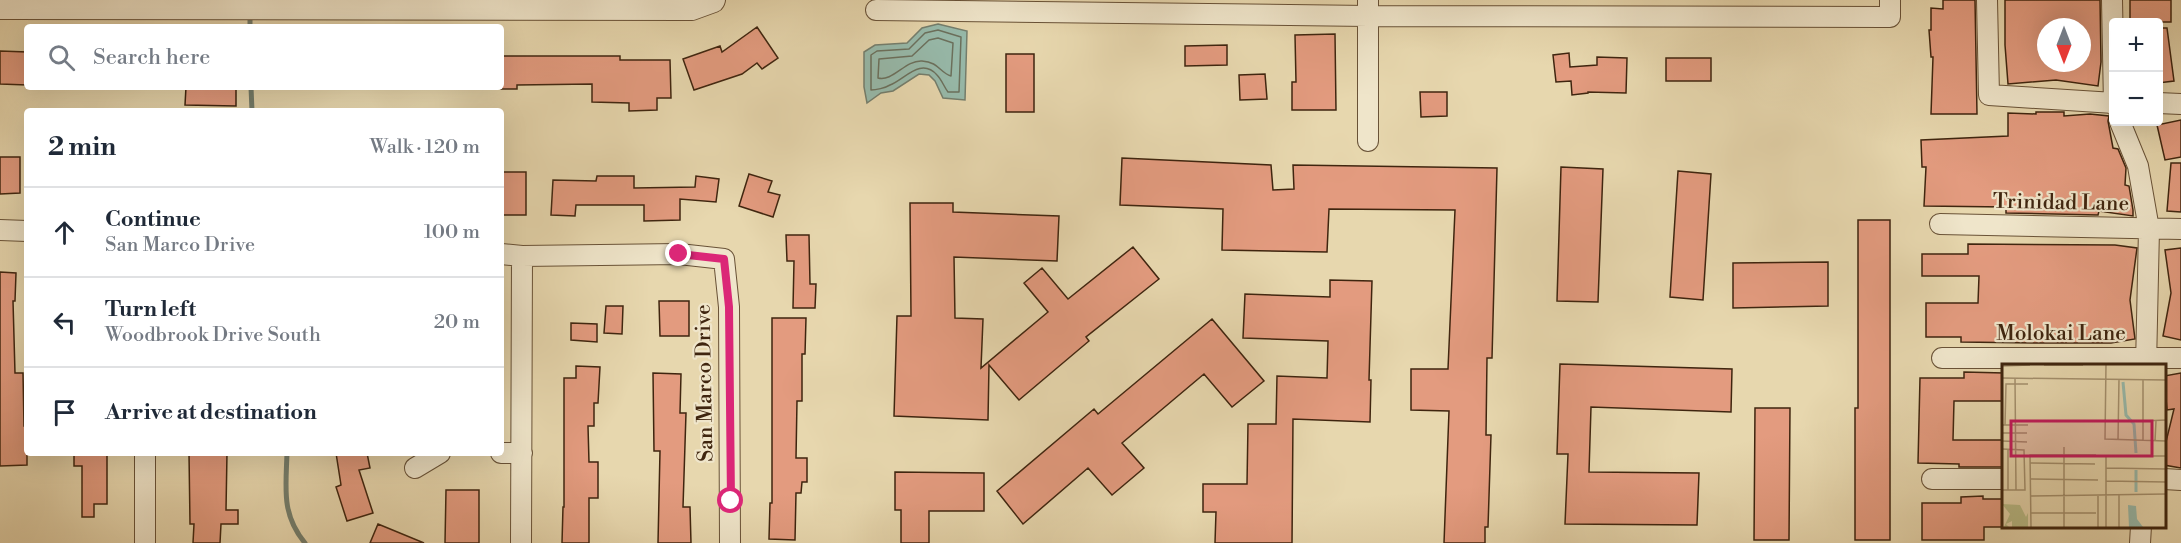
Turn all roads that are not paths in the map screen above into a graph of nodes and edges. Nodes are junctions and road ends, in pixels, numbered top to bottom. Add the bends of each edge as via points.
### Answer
1 (1890, 0) edge
2 (1987, 0) edge
3 (2112, 0) edge
4 (714, 1) edge
5 (1368, 8) edge
6 (0, 9) edge
7 (876, 10) dead end
8 (2113, 72) edge
9 (2109, 103) edge
10 (2163, 103) edge
11 (2181, 104) edge
12 (2122, 126) edge
13 (1368, 141) dead end
14 (1940, 224) dead end
15 (2148, 230) junction
16 (2181, 230) edge
17 (0, 231) edge
18 (24, 231) edge
19 (504, 254) edge
20 (522, 256) junction
21 (1942, 358) dead end
22 (2181, 358) edge
23 (2146, 362) edge
24 (504, 453) edge
25 (522, 453) junction
26 (145, 456) edge
27 (435, 456) edge
28 (415, 468) dead end
29 (1932, 479) dead end
30 (2002, 479) edge
31 (2166, 479) edge
32 (2181, 480) edge
33 (2141, 528) edge
34 (145, 543) edge
35 (521, 543) edge
36 (730, 543) edge
37 (2140, 543) edge

1 - 5 street via 1890,17
2 - 9 street via 1989,95
3 - 8 street
4 - 6 street via 692,10
5 - 7 street
5 - 13 street
10 - 11 street
12 - 15 street via 2138,166
14 - 15 street, Trinidad Lane
15 - 16 street, Trinidad Lane
15 - 23 street
17 - 18 street
19 - 20 street
20 - 25 street
20 - 36 street, San Marco Drive via 679,254 724,259 729,307
21 - 23 street, Molokai Lane
22 - 23 street, Molokai Lane
24 - 25 street
25 - 35 street
26 - 34 street
27 - 28 street
29 - 30 street
31 - 32 street
33 - 37 street

